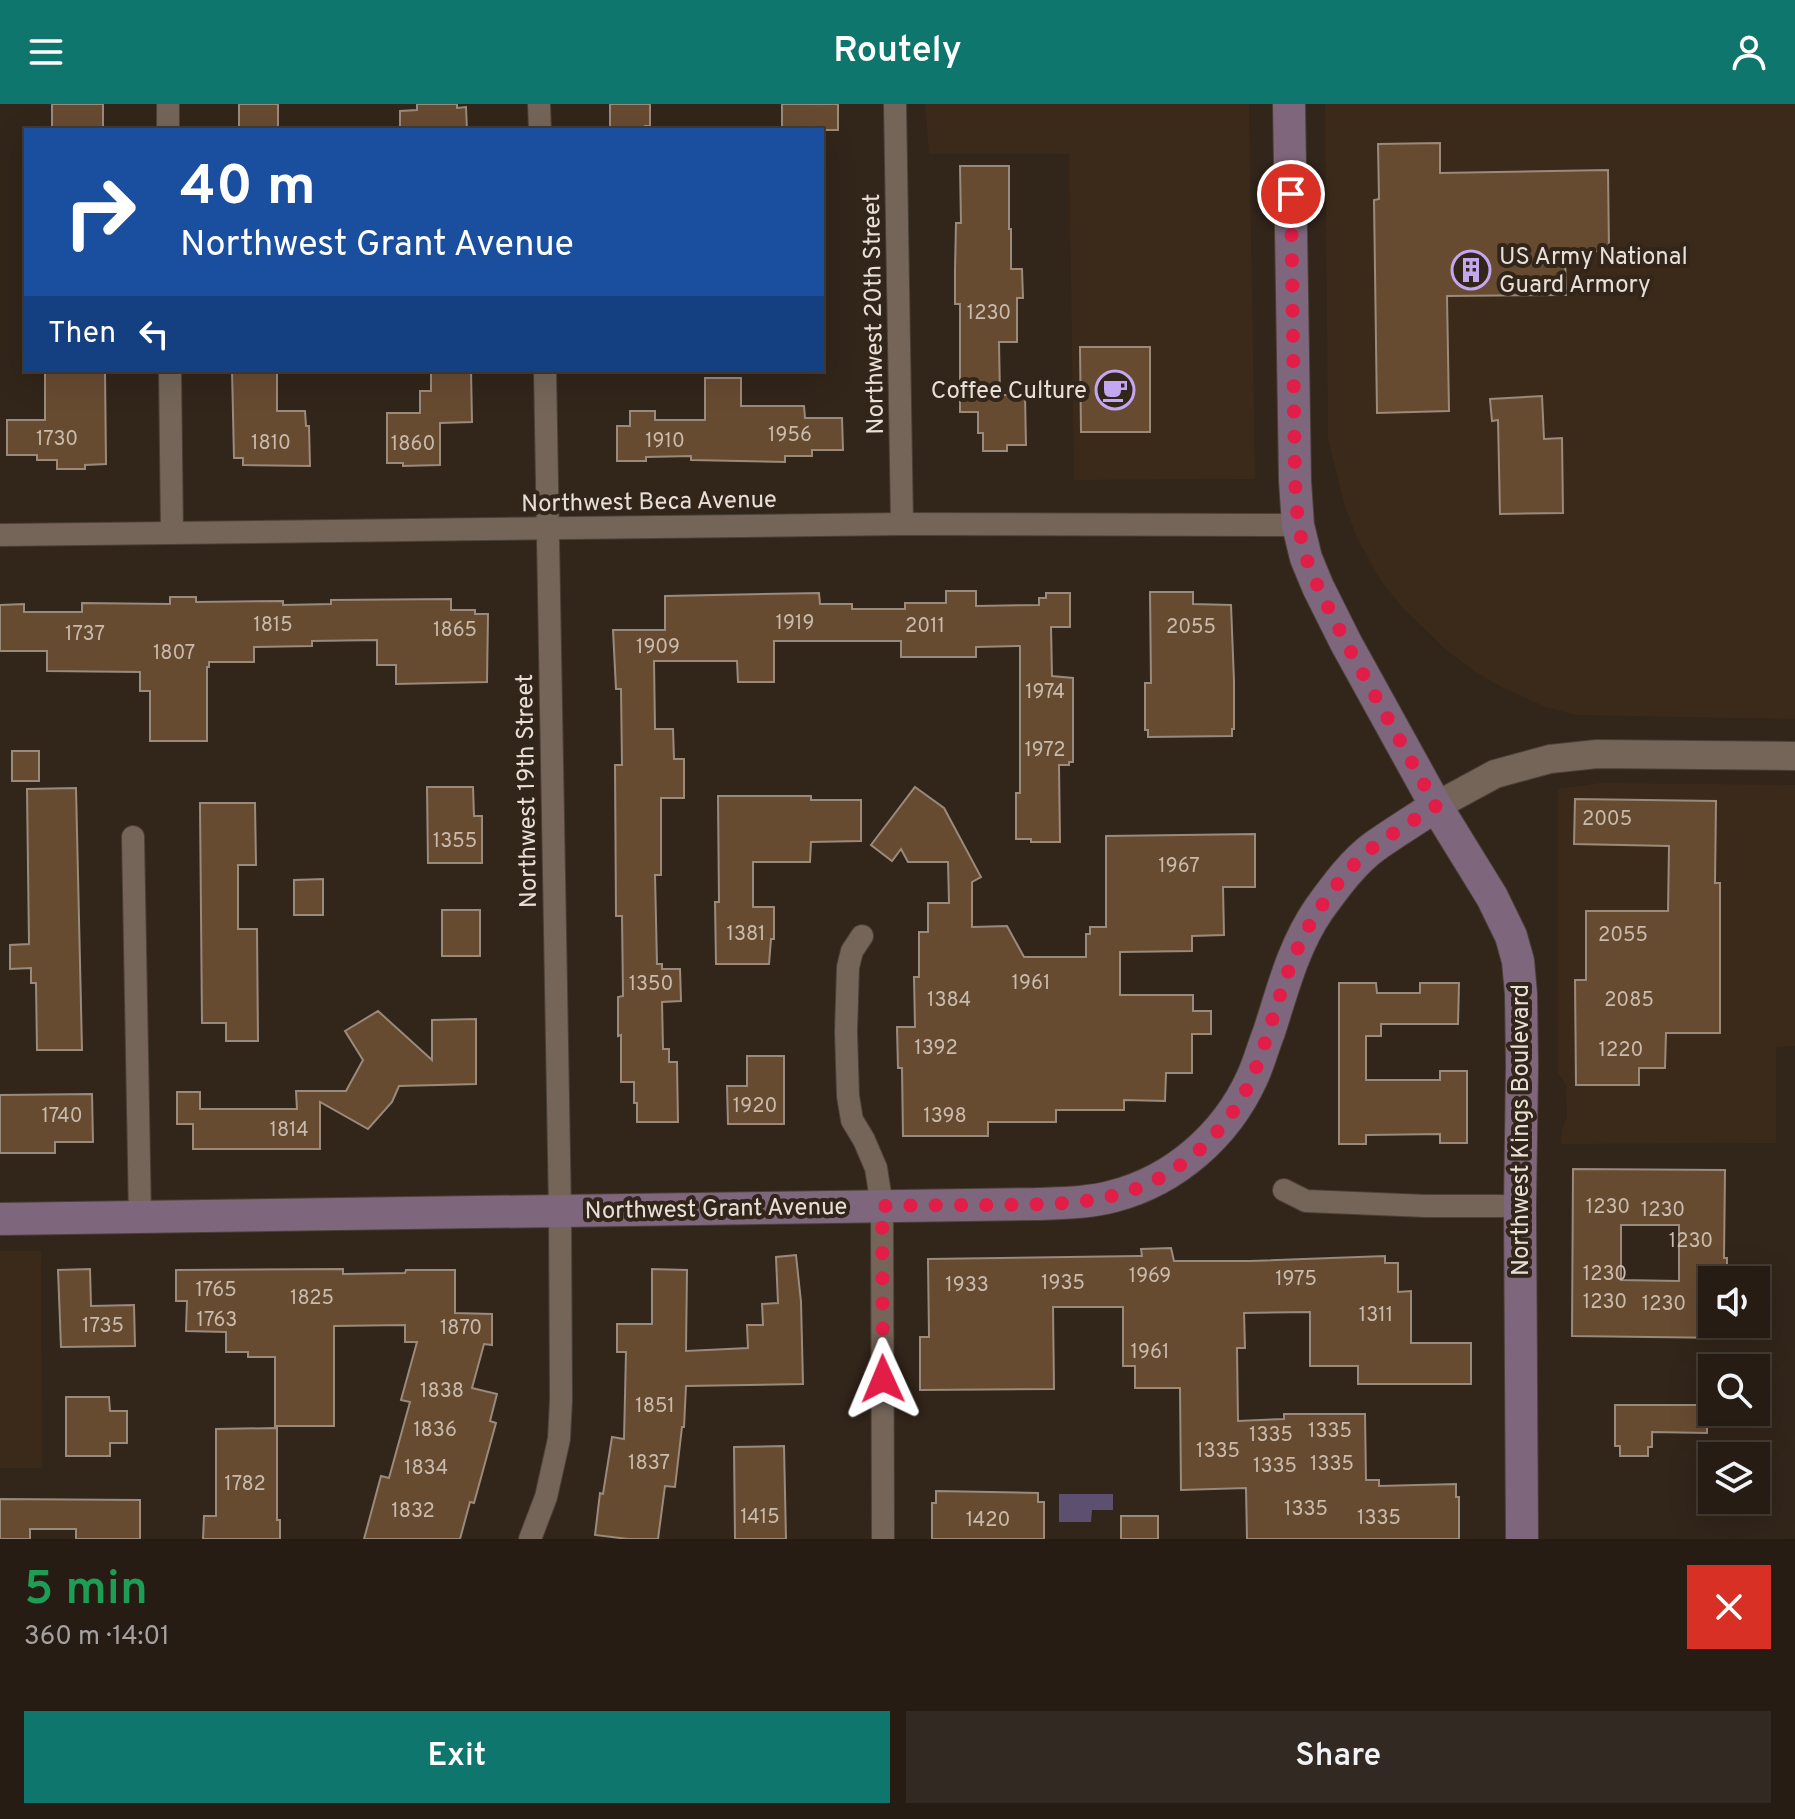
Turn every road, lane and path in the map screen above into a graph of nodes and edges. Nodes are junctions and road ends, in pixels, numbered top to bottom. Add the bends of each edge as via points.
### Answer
1 (168, 104) edge
2 (539, 104) edge
3 (895, 104) edge
4 (1289, 104) edge
5 (168, 128) edge
6 (540, 128) edge
7 (170, 372) edge
8 (545, 372) edge
9 (902, 524) junction
10 (1298, 525) junction
11 (547, 528) junction
12 (172, 532) junction
13 (0, 535) edge
14 (1795, 756) edge
15 (1436, 806) junction
16 (133, 837) dead end
17 (862, 936) dead end
18 (1284, 1190) dead end
19 (882, 1206) junction
20 (1520, 1206) junction
21 (560, 1211) junction
22 (140, 1216) junction
23 (0, 1219) edge
24 (530, 1539) edge
25 (883, 1539) edge
26 (1522, 1539) edge

1 - 5 street
2 - 6 street
3 - 9 street, Northwest 20th Street
4 - 10 main road, Northwest Kings Boulevard
7 - 12 street
8 - 11 street, Northwest 19th Street
9 - 10 street, Northwest Beca Avenue
9 - 11 street, Northwest Beca Avenue
10 - 15 main road, Northwest Kings Boulevard via 1325,601
11 - 12 street, Northwest Beca Avenue
11 - 21 street, Northwest 19th Street
12 - 13 street, Northwest Beca Avenue
14 - 15 street, Northwest Grant Avenue via 1597,754 1550,759 1495,774
15 - 19 main road, Northwest Grant Avenue via 1373,847 1318,911 1288,970 1239,1103 1212,1139 1182,1165 1116,1196 1087,1201
15 - 20 main road, Northwest Kings Boulevard via 1492,897 1518,961
16 - 22 street
17 - 19 street via 848,967 848,1096 852,1120 876,1168
18 - 20 street via 1306,1201
19 - 21 main road, Northwest Grant Avenue
19 - 25 street
20 - 26 main road, Northwest Kings Boulevard
21 - 22 main road, Northwest Grant Avenue
21 - 24 street, Northwest 19th Street via 559,1439
22 - 23 main road, Northwest Grant Avenue

